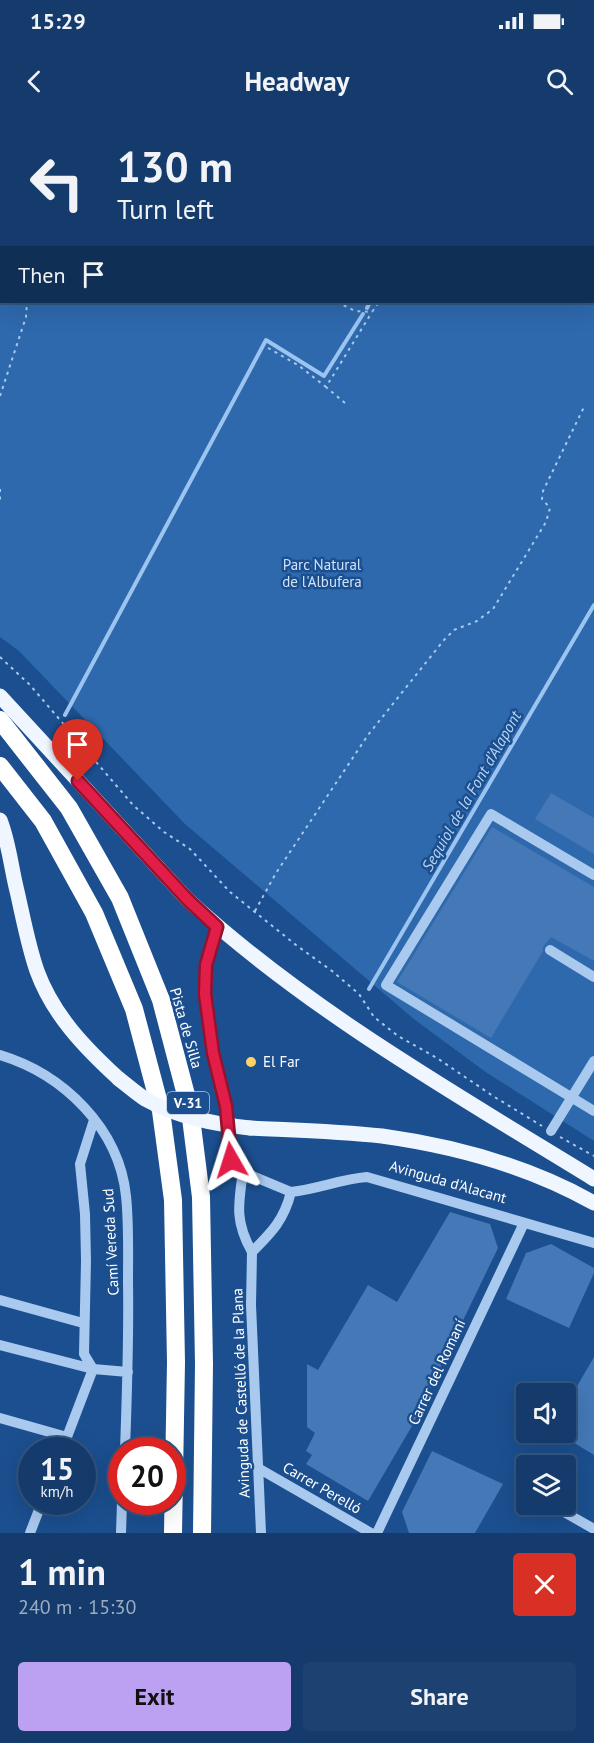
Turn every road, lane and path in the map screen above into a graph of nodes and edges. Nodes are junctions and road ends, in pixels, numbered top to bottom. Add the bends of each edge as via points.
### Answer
1 (27, 303) edge
2 (339, 303) edge
3 (378, 303) edge
4 (372, 312) junction
5 (268, 348) dead end
6 (326, 387) junction
7 (0, 396) edge
8 (345, 403) dead end
9 (584, 407) dead end
10 (0, 489) edge
11 (0, 504) edge
12 (0, 657) edge
13 (0, 696) edge
14 (0, 720) edge
15 (0, 766) edge
16 (0, 820) edge
17 (0, 843) edge
18 (594, 875) edge
19 (16, 888) junction
20 (255, 911) junction
21 (217, 927) junction
22 (550, 950) dead end
23 (594, 977) edge
24 (0, 1055) edge
25 (594, 1061) edge
26 (572, 1097) junction
27 (594, 1111) edge
28 (94, 1120) junction
29 (551, 1131) junction
30 (594, 1156) edge
31 (243, 1172) junction
32 (594, 1179) edge
33 (291, 1192) junction
34 (590, 1201) edge
35 (524, 1223) junction
36 (594, 1243) edge
37 (252, 1252) junction
38 (0, 1300) edge
39 (83, 1323) junction
40 (0, 1345) edge
41 (93, 1369) junction
42 (128, 1372) junction
43 (0, 1418) edge
44 (67, 1437) joint
45 (126, 1437) edge
46 (258, 1468) junction
47 (37, 1515) edge
48 (122, 1515) edge
49 (569, 1515) edge
50 (594, 1529) edge
51 (30, 1533) edge
52 (121, 1533) edge
53 (173, 1533) edge
54 (202, 1533) edge
55 (261, 1533) edge
56 (371, 1533) edge
57 (377, 1533) edge

1 - 7 path
2 - 4 path via 355,311
3 - 4 path
4 - 6 path
5 - 6 path
6 - 8 path
9 - 20 path via 543,491 542,499 550,508 546,522 500,599 484,617 461,626 444,640 368,735
10 - 11 path
12 - 20 path via 30,685 133,805 190,849 230,892
13 - 21 main road
14 - 54 highway, Pista de Silla / V-31 via 69,808 120,898 161,1000 190,1110 201,1197
15 - 53 highway, V-31 via 43,821 94,913 134,1010 161,1111 172,1200 176,1362
16 - 19 main road
17 - 19 main road
18 - 26 street via 491,814 386,985
19 - 34 main road, bridge via 38,972 60,1016 86,1049 145,1099 211,1123 380,1136 427,1144 530,1174
20 - 29 path via 332,970 359,994 374,1017 398,1036
21 - 31 street via 206,965 205,994 213,1053 226,1106 231,1160
21 - 32 main road via 343,1022
22 - 23 street
24 - 28 street, Camí Vereda Sud via 42,1072 78,1100
25 - 26 street
26 - 27 street
26 - 29 street
28 - 39 street via 80,1164 86,1261
28 - 42 street, Camí Vereda Sud via 107,1136 126,1195
29 - 30 path
31 - 33 street
31 - 37 street via 238,1200 242,1233
33 - 35 street, Avinguda d'Alacant via 345,1179 367,1178
33 - 37 street via 277,1227
35 - 36 street, Avinguda d'Alacant
35 - 57 street, Carrer del Romaní
37 - 46 street, Avinguda de Castelló de la Plana
38 - 39 street
39 - 41 street via 84,1354
40 - 41 street
41 - 42 street
41 - 44 street
42 - 45 street, Camí Vereda Sud
43 - 44 street
46 - 55 street, Avinguda de Castelló de la Plana
46 - 56 street, Carrer Perelló
47 - 51 street
48 - 52 street
49 - 50 street

